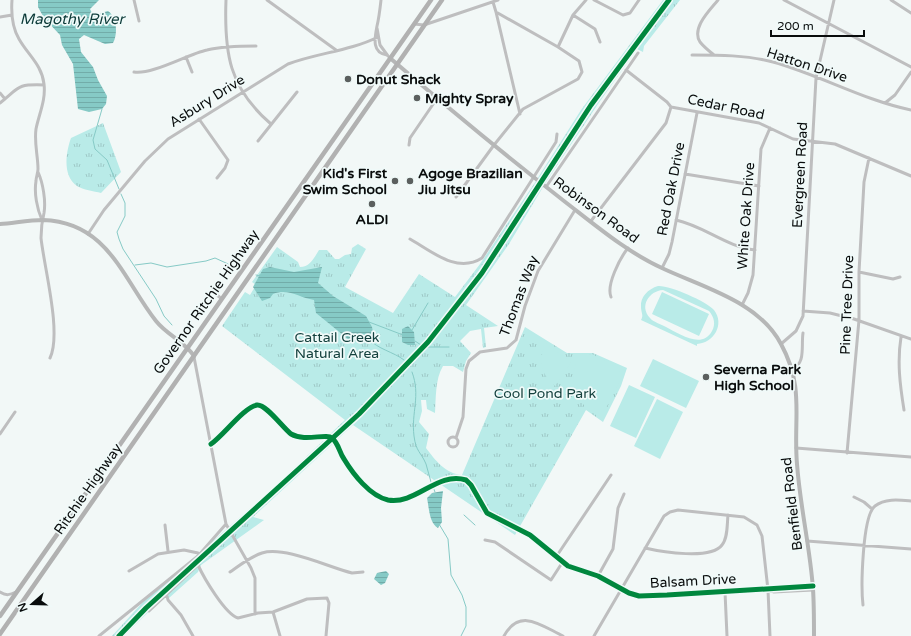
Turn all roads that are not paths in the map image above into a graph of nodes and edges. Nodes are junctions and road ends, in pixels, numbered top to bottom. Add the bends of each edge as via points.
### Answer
1 (12, 0) edge
2 (134, 0) edge
3 (226, 0) edge
4 (267, 0) edge
5 (277, 0) edge
6 (380, 0) edge
7 (431, 0) edge
8 (442, 0) edge
9 (498, 0) edge
10 (586, 0) edge
11 (594, 0) edge
12 (639, 0) edge
13 (718, 0) edge
14 (784, 0) edge
15 (834, 0) edge
16 (891, 0) edge
17 (494, 2) junction
18 (273, 5) junction
19 (496, 12) junction
20 (911, 13) edge
21 (0, 16) edge
22 (12, 16) junction
23 (573, 16) junction
24 (139, 21) dead end
25 (829, 23) junction
26 (414, 24) junction
27 (424, 25) junction
28 (377, 28) junction
29 (378, 37) junction
30 (374, 39) junction
31 (600, 42) dead end
32 (226, 46) junction
33 (256, 46) dead end
34 (558, 47) junction
35 (336, 50) junction
36 (638, 53) dead end
37 (692, 55) dead end
38 (714, 55) junction
39 (186, 57) junction
40 (389, 57) junction
41 (397, 64) junction
42 (911, 67) edge
43 (626, 70) junction
44 (134, 72) dead end
45 (192, 72) dead end
46 (911, 72) edge
47 (816, 78) junction
48 (44, 85) junction
49 (243, 92) junction
50 (297, 92) dead end
51 (0, 93) edge
52 (438, 97) junction
53 (5, 99) junction
54 (0, 103) edge
55 (885, 103) junction
56 (671, 107) junction
57 (911, 110) edge
58 (697, 113) junction
59 (520, 114) junction
60 (199, 118) junction
61 (271, 124) junction
62 (770, 128) junction
63 (558, 134) dead end
64 (258, 141) dead end
65 (812, 141) junction
66 (410, 144) dead end
67 (494, 145) junction
68 (869, 158) junction
69 (38, 172) junction
70 (685, 174) junction
71 (911, 176) edge
72 (217, 178) dead end
73 (534, 178) junction
74 (759, 186) junction
75 (546, 187) junction
76 (456, 197) dead end
77 (575, 210) junction
78 (42, 220) junction
79 (676, 220) junction
80 (591, 222) junction
81 (0, 224) edge
82 (88, 234) junction
83 (410, 238) dead end
84 (628, 248) junction
85 (755, 250) junction
86 (662, 268) junction
87 (859, 272) junction
88 (900, 277) dead end
89 (213, 292) dead end
90 (611, 297) dead end
91 (222, 299) junction
92 (742, 305) junction
93 (803, 311) junction
94 (859, 320) junction
95 (803, 333) dead end
96 (901, 337) junction
97 (911, 339) edge
98 (781, 344) junction
99 (188, 348) junction
100 (194, 356) junction
101 (50, 358) dead end
102 (792, 369) junction
103 (904, 410) dead end
104 (15, 412) dead end
105 (0, 434) edge
106 (456, 438) dead end
107 (211, 444) junction
108 (796, 448) junction
109 (847, 453) junction
110 (911, 457) edge
111 (611, 475) dead end
112 (624, 494) dead end
113 (854, 497) dead end
114 (911, 501) edge
115 (872, 509) junction
116 (728, 515) junction
117 (226, 524) junction
118 (165, 525) dead end
119 (485, 540) dead end
120 (807, 541) junction
121 (865, 544) junction
122 (645, 548) junction
123 (911, 549) edge
124 (168, 551) junction
125 (198, 554) junction
126 (556, 557) junction
127 (247, 561) junction
128 (562, 563) junction
129 (36, 564) junction
130 (45, 570) junction
131 (130, 571) dead end
132 (230, 572) dead end
133 (362, 572) dead end
134 (598, 576) junction
135 (813, 588) junction
136 (621, 589) junction
137 (19, 590) junction
138 (768, 590) junction
139 (0, 592) edge
140 (725, 592) junction
141 (167, 596) junction
142 (863, 605) dead end
143 (149, 611) dead end
144 (273, 612) junction
145 (255, 614) junction
146 (0, 616) edge
147 (0, 634) edge
148 (99, 636) edge
149 (193, 636) edge
150 (280, 636) edge
151 (326, 636) edge
152 (504, 636) edge
153 (563, 636) edge
154 (594, 636) edge
155 (727, 636) edge
156 (770, 636) edge
157 (814, 636) edge

1 - 22 street
2 - 24 street
3 - 32 street
4 - 18 street
5 - 18 street
6 - 28 street
7 - 26 highway, Governor Ritchie Highway
8 - 27 highway, Governor Ritchie Highway
9 - 17 street
10 - 23 street
11 - 12 street via 623,15 630,13
13 - 38 street via 698,30 700,42
14 - 25 street
15 - 25 street, Evergreen Road
16 - 20 street
17 - 19 street
17 - 27 street
18 - 35 street
19 - 34 street
19 - 59 street
21 - 22 street
22 - 48 street via 15,31 38,66
23 - 31 street via 595,29
23 - 34 street
25 - 42 street
25 - 47 street, Evergreen Road
26 - 27 street
26 - 40 highway, Governor Ritchie Highway
27 - 41 highway, Governor Ritchie Highway
28 - 29 street
28 - 30 street
29 - 30 street, Asbury Drive
29 - 40 street via 380,45
30 - 35 street, Asbury Drive
30 - 40 street via 378,49
32 - 33 street
32 - 39 street
32 - 49 street via 232,72
34 - 59 street via 579,61 582,75 528,106
35 - 49 street, Asbury Drive via 288,64
36 - 43 street
37 - 38 street, Hatton Drive
38 - 47 street, Hatton Drive via 772,62
39 - 44 street via 146,72
39 - 45 street
40 - 41 main road, Robinson Road
40 - 91 highway, Governor Ritchie Highway
41 - 52 main road, Robinson Road
41 - 100 highway, Governor Ritchie Highway
43 - 56 street
43 - 75 street
46 - 55 street via 895,95
47 - 55 street, Hatton Drive
47 - 65 street, Evergreen Road
48 - 53 street via 22,86 13,90
48 - 69 street via 36,130
49 - 60 street, Asbury Drive
49 - 61 street
50 - 61 street
51 - 53 street
52 - 66 street via 410,138
52 - 67 main road, Robinson Road
53 - 54 street
55 - 57 street, Hatton Drive
56 - 58 street, Cedar Road
56 - 80 street via 666,123
58 - 62 street, Cedar Road via 760,123
58 - 70 street, Red Oak Drive
59 - 67 street
60 - 72 street via 228,160
60 - 82 street, Asbury Drive via 168,139 145,161 104,210
61 - 64 street
62 - 65 street, Cedar Road via 793,139
62 - 74 street, White Oak Drive via 761,149
63 - 73 street via 556,142
65 - 68 street, Cedar Road via 835,144
65 - 93 street, Evergreen Road
67 - 73 main road, Robinson Road
67 - 76 street
68 - 71 street, Cedar Road
68 - 87 street, Pine Tree Drive via 864,182
69 - 78 street via 38,212
69 - 78 street via 42,180
70 - 74 street
70 - 79 street, Red Oak Drive
73 - 75 main road, Robinson Road
73 - 83 street via 486,253 477,261 456,264
74 - 85 street, White Oak Drive
75 - 77 main road, Robinson Road
77 - 80 main road, Robinson Road
77 - 106 street, Thomas Way via 541,264 514,343 507,348 480,352 469,361 466,369 462,422
78 - 81 main road
78 - 82 main road via 69,225
78 - 101 street via 41,236 53,322 53,352
79 - 85 street via 741,247
79 - 86 street, Red Oak Drive via 669,254
80 - 84 main road, Robinson Road
82 - 99 main road via 114,258 160,326
84 - 86 main road, Robinson Road
84 - 90 street via 616,270 610,289
85 - 92 street, White Oak Drive via 754,275
86 - 92 main road, Robinson Road
87 - 88 street via 893,279
87 - 94 street, Pine Tree Drive
89 - 91 street
91 - 99 highway, Governor Ritchie Highway
92 - 98 main road, Robinson Road via 765,323
93 - 94 street via 830,313
93 - 98 street, Evergreen Road via 798,329
94 - 96 street
94 - 109 street, Pine Tree Drive
95 - 102 street via 801,362 798,367
96 - 97 street
96 - 103 street via 898,359
98 - 102 main road, Benfield Road
99 - 100 main road
99 - 129 highway, Governor Ritchie Highway
100 - 107 street
100 - 130 highway, Ritchie Highway
102 - 108 main road, Benfield Road via 797,398
104 - 105 street
107 - 117 street
107 - 126 street, Balsam Drive via 245,412 253,406 260,405 284,428 298,437 332,438 344,459 364,484 385,499 410,497 452,479 466,480 487,513 541,542
108 - 109 street
108 - 120 main road, Benfield Road
109 - 110 street
111 - 126 street
112 - 134 street via 618,508 613,548
113 - 115 street
114 - 115 street via 886,501
115 - 121 street via 867,519
116 - 122 street via 678,510 670,512 664,516
116 - 122 street via 724,544 710,553 663,552
116 - 138 street via 748,518 759,528
117 - 125 street
117 - 127 street
118 - 124 street
119 - 128 street via 495,542 551,580
120 - 121 street
120 - 135 main road, Benfield Road
121 - 123 street
121 - 142 street
122 - 136 street
124 - 125 street via 184,550
124 - 131 street via 149,558
125 - 148 street
126 - 128 street, Balsam Drive
127 - 132 street
127 - 133 street via 262,553 277,551 352,573
127 - 145 street via 255,578
128 - 134 street, Balsam Drive via 577,571
129 - 130 highway
129 - 137 highway, Governor Ritchie Highway
130 - 147 highway, Ritchie Highway
134 - 136 street, Balsam Drive
135 - 138 street, Balsam Drive
135 - 157 main road, Benfield Road
136 - 140 street, Balsam Drive via 639,596
136 - 154 street
137 - 139 street via 8,595
137 - 146 highway, Governor Ritchie Highway
138 - 140 street, Balsam Drive
138 - 156 street
140 - 155 street
141 - 143 street
141 - 145 street via 198,565 204,578 232,615 242,618
141 - 149 street
144 - 145 street
144 - 150 street
144 - 151 street via 307,599 327,598 329,602
152 - 153 street via 514,624 527,620 538,622

